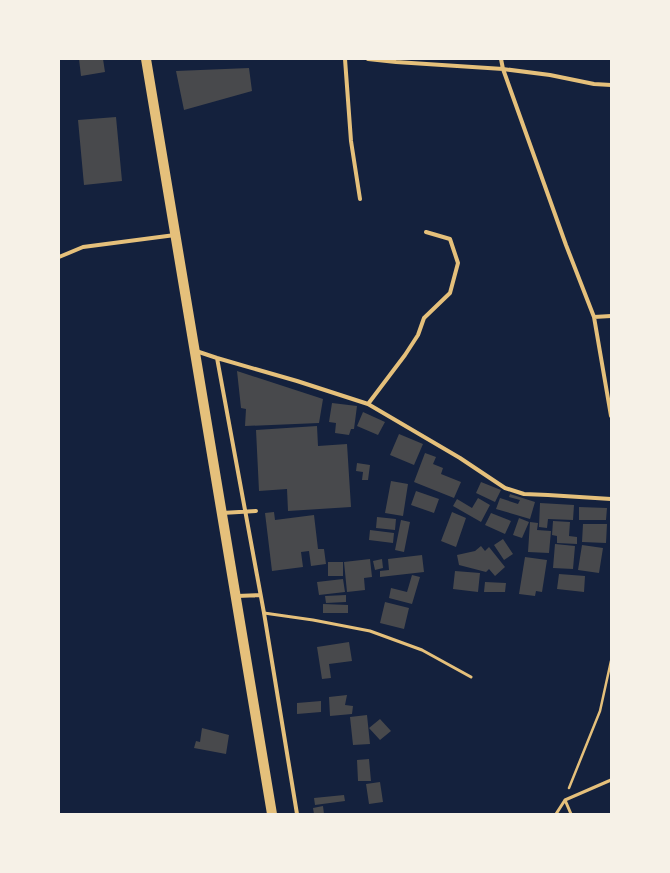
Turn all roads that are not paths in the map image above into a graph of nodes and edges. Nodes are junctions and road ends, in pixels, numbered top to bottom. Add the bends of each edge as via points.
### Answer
1 (146, 59) edge
2 (344, 59) edge
3 (368, 59) edge
4 (501, 59) edge
5 (503, 69) junction
6 (611, 85) edge
7 (360, 199) dead end
8 (426, 232) dead end
9 (176, 235) junction
10 (59, 257) edge
11 (611, 316) edge
12 (594, 317) junction
13 (195, 350) junction
14 (217, 358) junction
15 (368, 404) junction
16 (611, 416) edge
17 (611, 500) edge
18 (256, 511) dead end
19 (245, 512) junction
20 (222, 513) junction
21 (260, 595) junction
22 (236, 596) junction
23 (264, 612) junction
24 (471, 677) dead end
25 (611, 780) edge
26 (565, 800) junction
27 (272, 814) edge
28 (297, 814) edge
29 (556, 814) edge
30 (571, 814) edge

1 - 9 main road
2 - 7 street via 351,141
3 - 5 street
4 - 5 street
5 - 6 street
5 - 12 street
8 - 15 street via 450,239 458,263 450,293 424,318 418,335 405,355
9 - 10 street via 83,247
9 - 13 main road
11 - 12 street
12 - 16 street
13 - 14 street
13 - 20 main road
14 - 15 street
14 - 19 street
15 - 17 street via 460,458 504,488 524,494
18 - 19 street
19 - 20 street
19 - 21 street
20 - 22 main road
21 - 22 street
21 - 23 street
22 - 27 main road
23 - 24 lane via 370,631 422,650
23 - 28 street
25 - 26 lane
26 - 29 lane
26 - 30 lane

